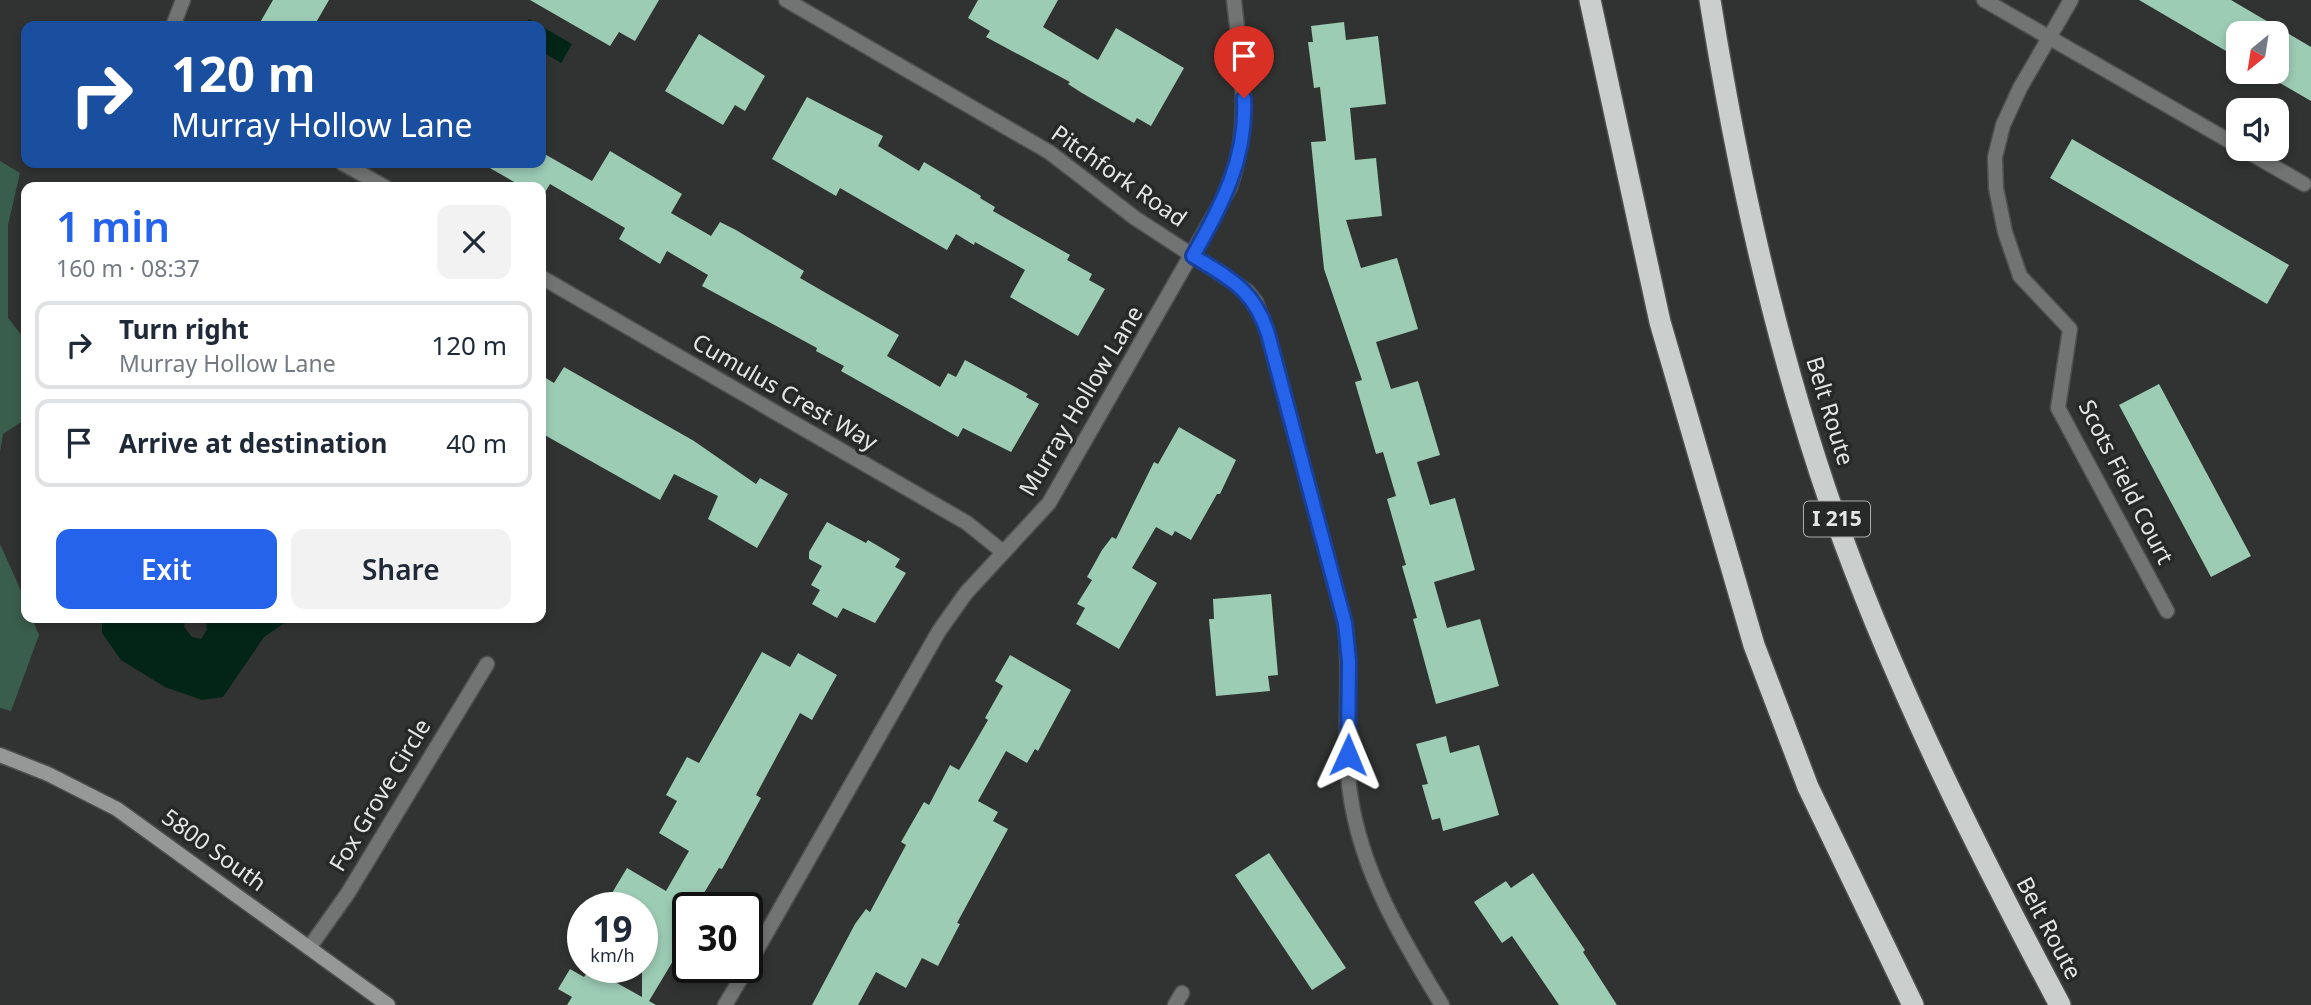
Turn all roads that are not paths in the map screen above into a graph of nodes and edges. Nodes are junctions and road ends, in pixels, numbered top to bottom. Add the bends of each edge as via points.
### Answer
1 (183, 0) edge
2 (786, 0) edge
3 (1234, 0) edge
4 (1590, 0) edge
5 (1710, 0) edge
6 (1984, 0) edge
7 (2071, 0) edge
8 (175, 21) edge
9 (2050, 37) junction
10 (2226, 139) edge
11 (2264, 161) edge
12 (351, 168) edge
13 (376, 182) edge
14 (2304, 184) dead end
15 (1193, 256) junction
16 (546, 280) edge
17 (1003, 552) junction
18 (2167, 611) dead end
19 (487, 664) dead end
20 (0, 755) edge
21 (763, 939) edge
22 (309, 948) junction
23 (738, 983) edge
24 (388, 1005) edge
25 (725, 1005) edge
26 (1442, 1005) edge
27 (1913, 1005) edge
28 (2060, 1005) edge

1 - 8 street
2 - 15 street, Pitchfork Road via 1049,152
3 - 15 street, Murray Hollow Lane via 1245,110 1243,144 1230,187
4 - 27 highway via 1660,322 1754,645 1808,787
5 - 28 highway, Belt Route / I 215 via 1730,124 1766,281 1843,541 1886,649 1978,847
6 - 9 street
7 - 9 street
9 - 10 street
9 - 18 street, Scots Field Court via 2003,125 1996,188 2020,276 2070,329 2058,408
11 - 14 street
12 - 13 street
15 - 17 street, Murray Hollow Lane via 1055,494
15 - 26 street, Pitchfork Road via 1247,291 1266,326 1345,623 1348,772 1361,844 1389,914
16 - 17 street, Cumulus Crest Way via 967,523
17 - 21 street, Murray Hollow Lane via 939,631
19 - 22 street, Fox Grove Circle via 348,893
20 - 22 street, 5800 South via 117,808
22 - 24 street, 5800 South
23 - 25 street, Murray Hollow Lane

